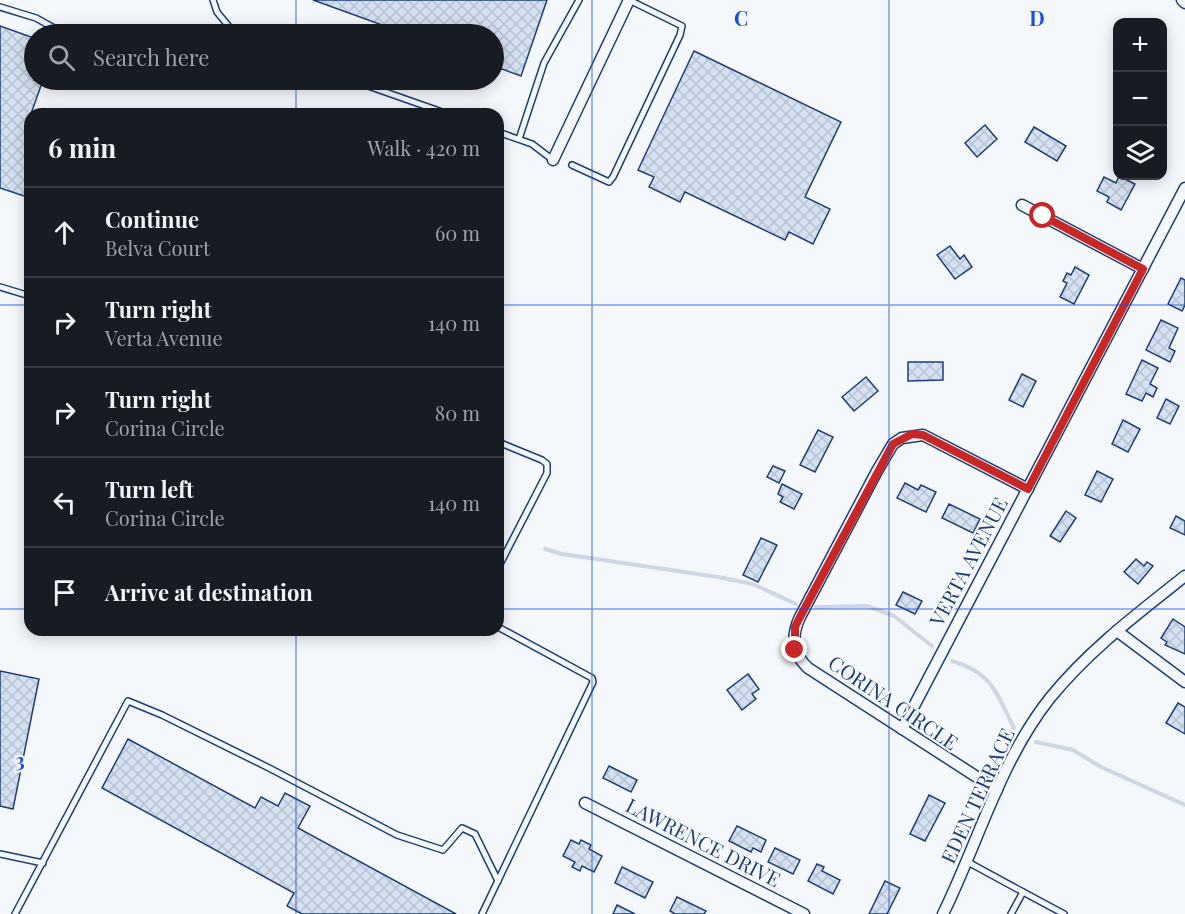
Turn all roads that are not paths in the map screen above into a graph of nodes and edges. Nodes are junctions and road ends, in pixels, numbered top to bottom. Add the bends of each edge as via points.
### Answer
1 (213, 0) edge
2 (579, 0) edge
3 (629, 0) edge
4 (0, 7) edge
5 (47, 24) edge
6 (227, 24) edge
7 (380, 90) edge
8 (431, 108) edge
9 (504, 134) edge
10 (519, 139) junction
11 (553, 160) joint
12 (572, 165) dead end
13 (1185, 188) edge
14 (1022, 205) dead end
15 (1143, 269) junction
16 (0, 287) edge
17 (24, 294) edge
18 (504, 444) edge
19 (1028, 489) junction
20 (504, 557) edge
21 (1185, 576) edge
22 (504, 630) edge
23 (1117, 631) junction
24 (1185, 682) edge
25 (902, 729) junction
26 (996, 790) junction
27 (585, 803) dead end
28 (0, 854) edge
29 (966, 861) junction
30 (43, 863) junction
31 (498, 881) junction
32 (1023, 892) junction
33 (15, 914) edge
34 (482, 914) edge
35 (804, 914) edge
36 (943, 914) edge
37 (1011, 914) edge
38 (1064, 914) edge

1 - 6 lane
2 - 10 lane via 544,63
3 - 11 street
3 - 12 lane via 682,26 680,35 609,182
4 - 5 lane
7 - 8 lane
9 - 10 lane
10 - 11 lane
13 - 15 street, VERTA AVENUE
14 - 15 street
15 - 19 street, VERTA AVENUE
16 - 17 lane
18 - 20 lane via 542,460 548,473
19 - 25 street, VERTA AVENUE
19 - 25 street, CORINA CIRCLE via 923,435 902,438 893,444 877,471 800,617 794,640 800,660
21 - 23 street, EDEN TERRACE
22 - 31 lane via 592,678 592,682
23 - 24 street
23 - 26 street, EDEN TERRACE via 1080,663 1049,700
25 - 26 street, CORINA CIRCLE
26 - 29 street, EDEN TERRACE
27 - 35 street, LAWRENCE DRIVE
28 - 30 lane
29 - 32 lane
29 - 36 street, EDEN TERRACE
30 - 31 lane via 128,701 397,835 443,850 462,828 475,834
30 - 33 lane
31 - 34 lane
32 - 37 lane
32 - 38 lane

